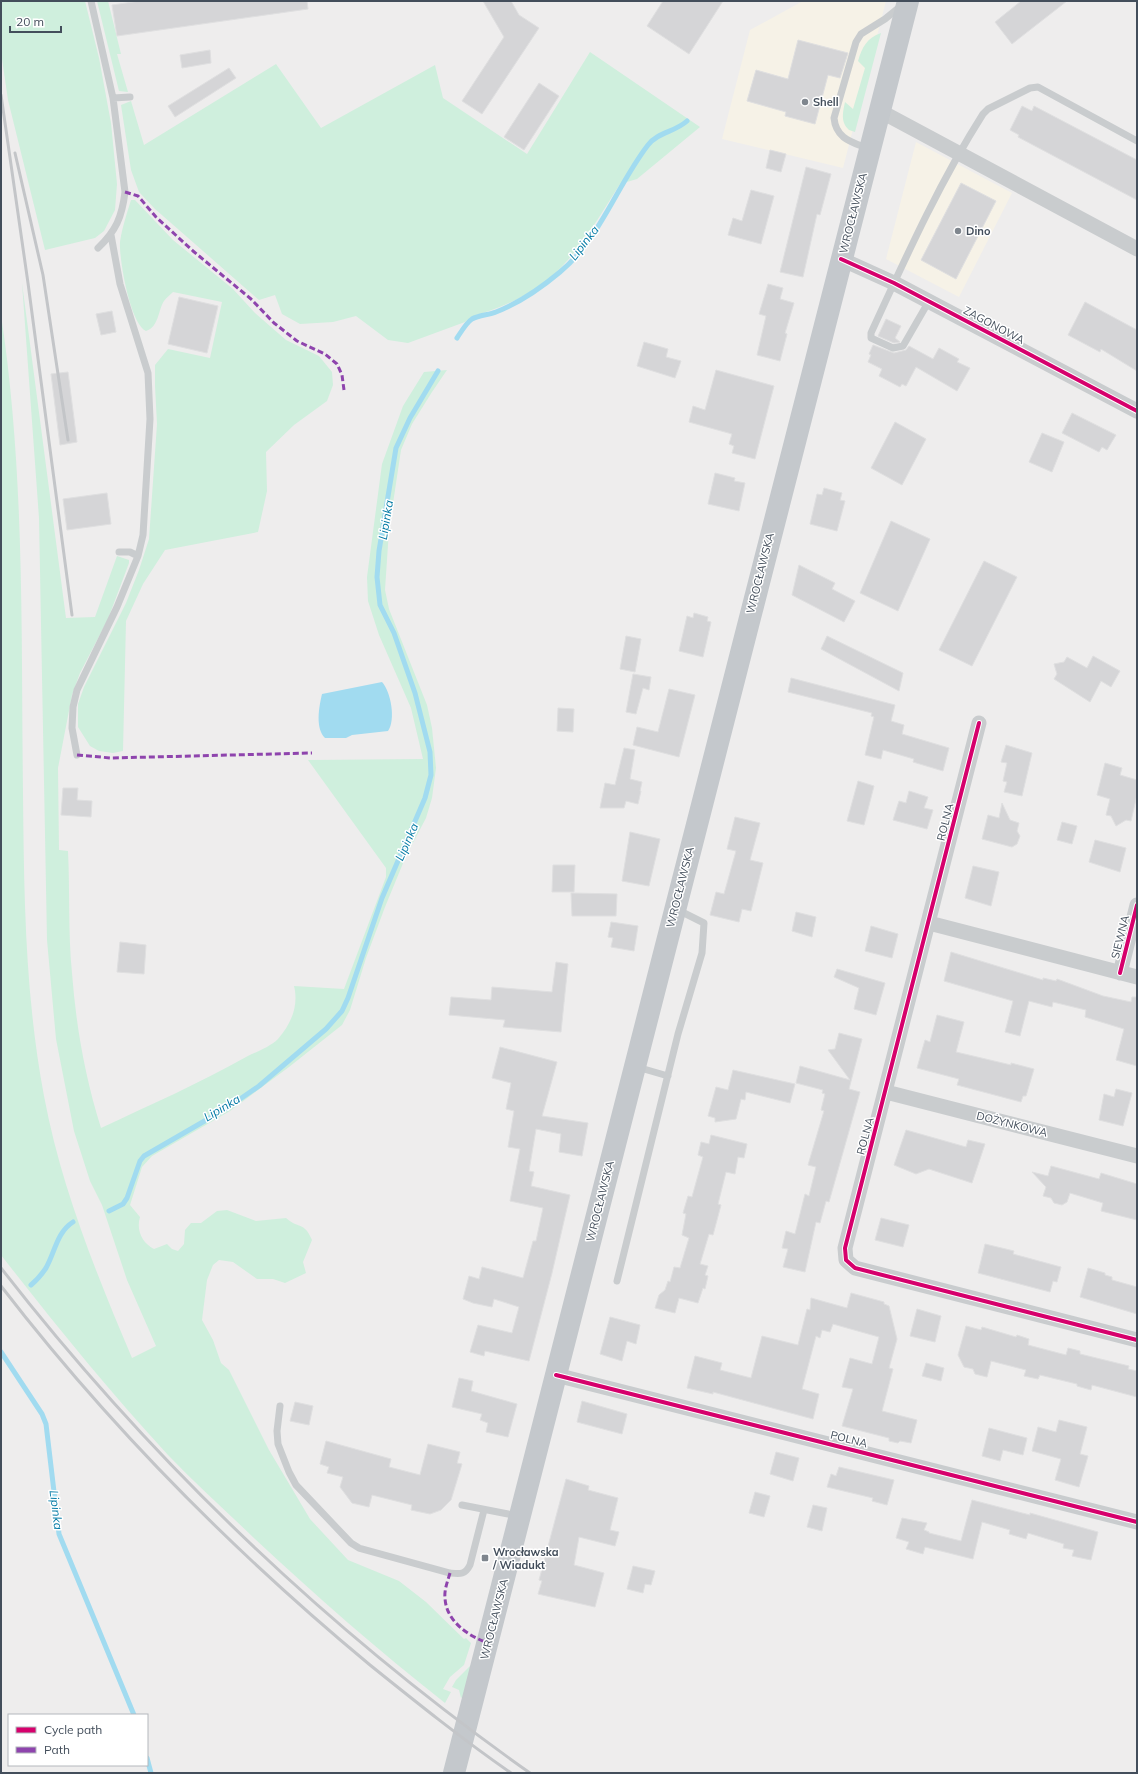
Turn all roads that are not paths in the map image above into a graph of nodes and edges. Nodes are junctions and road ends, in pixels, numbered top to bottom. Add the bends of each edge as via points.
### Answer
1 (91, 1) edge
2 (908, 1) edge
3 (130, 97) dead end
4 (114, 98) junction
5 (880, 111) junction
6 (1137, 141) edge
7 (870, 149) junction
8 (958, 155) junction
9 (111, 236) junction
10 (98, 248) dead end
11 (1137, 249) edge
12 (841, 259) junction
13 (894, 283) junction
14 (929, 301) junction
15 (1137, 411) edge
16 (119, 552) dead end
17 (138, 556) junction
18 (979, 723) dead end
19 (77, 755) dead end
20 (1137, 905) edge
21 (675, 909) junction
22 (929, 923) junction
23 (1120, 973) junction
24 (1137, 977) edge
25 (634, 1066) junction
26 (668, 1076) junction
27 (886, 1092) junction
28 (1137, 1156) edge
29 (617, 1281) dead end
30 (1137, 1340) edge
31 (556, 1375) junction
32 (280, 1406) dead end
33 (462, 1505) dead end
34 (484, 1510) junction
35 (520, 1516) junction
36 (1137, 1522) edge
37 (454, 1773) edge

1 - 4 lane
2 - 5 main road, WROCŁAWSKA
2 - 7 lane via 861,34 856,42 834,118 835,126 846,140
3 - 4 lane
4 - 9 lane via 125,192 123,205
5 - 7 main road, WROCŁAWSKA
5 - 8 street
6 - 8 lane via 1038,87 1030,88 982,114
7 - 12 main road, WROCŁAWSKA
8 - 11 street
8 - 13 lane
9 - 10 lane
9 - 17 lane via 122,291 148,373 150,397 143,535
12 - 13 street, ZAGONOWA
12 - 21 main road, WROCŁAWSKA
13 - 14 street, ZAGONOWA
13 - 14 lane via 871,338 893,348 903,346
14 - 15 street, ZAGONOWA
16 - 17 lane via 130,552
17 - 19 lane via 118,607 77,690 72,728
18 - 22 street, ROLNA
20 - 23 street, SIEWNA
21 - 25 main road, WROCŁAWSKA
21 - 26 lane via 704,923 702,953
22 - 23 street, SIEWNA
22 - 27 street, ROLNA
23 - 24 street, SIEWNA
25 - 26 lane
25 - 31 main road, WROCŁAWSKA
26 - 29 lane
27 - 28 street, DOŻYNKOWA
27 - 30 street, ROLNA via 845,1248 846,1260 855,1268
31 - 35 main road, WROCŁAWSKA
31 - 36 street, POLNA
32 - 34 lane via 278,1444 296,1485 342,1534 359,1548 462,1574 470,1565
33 - 34 lane
34 - 35 lane
35 - 37 main road, WROCŁAWSKA

